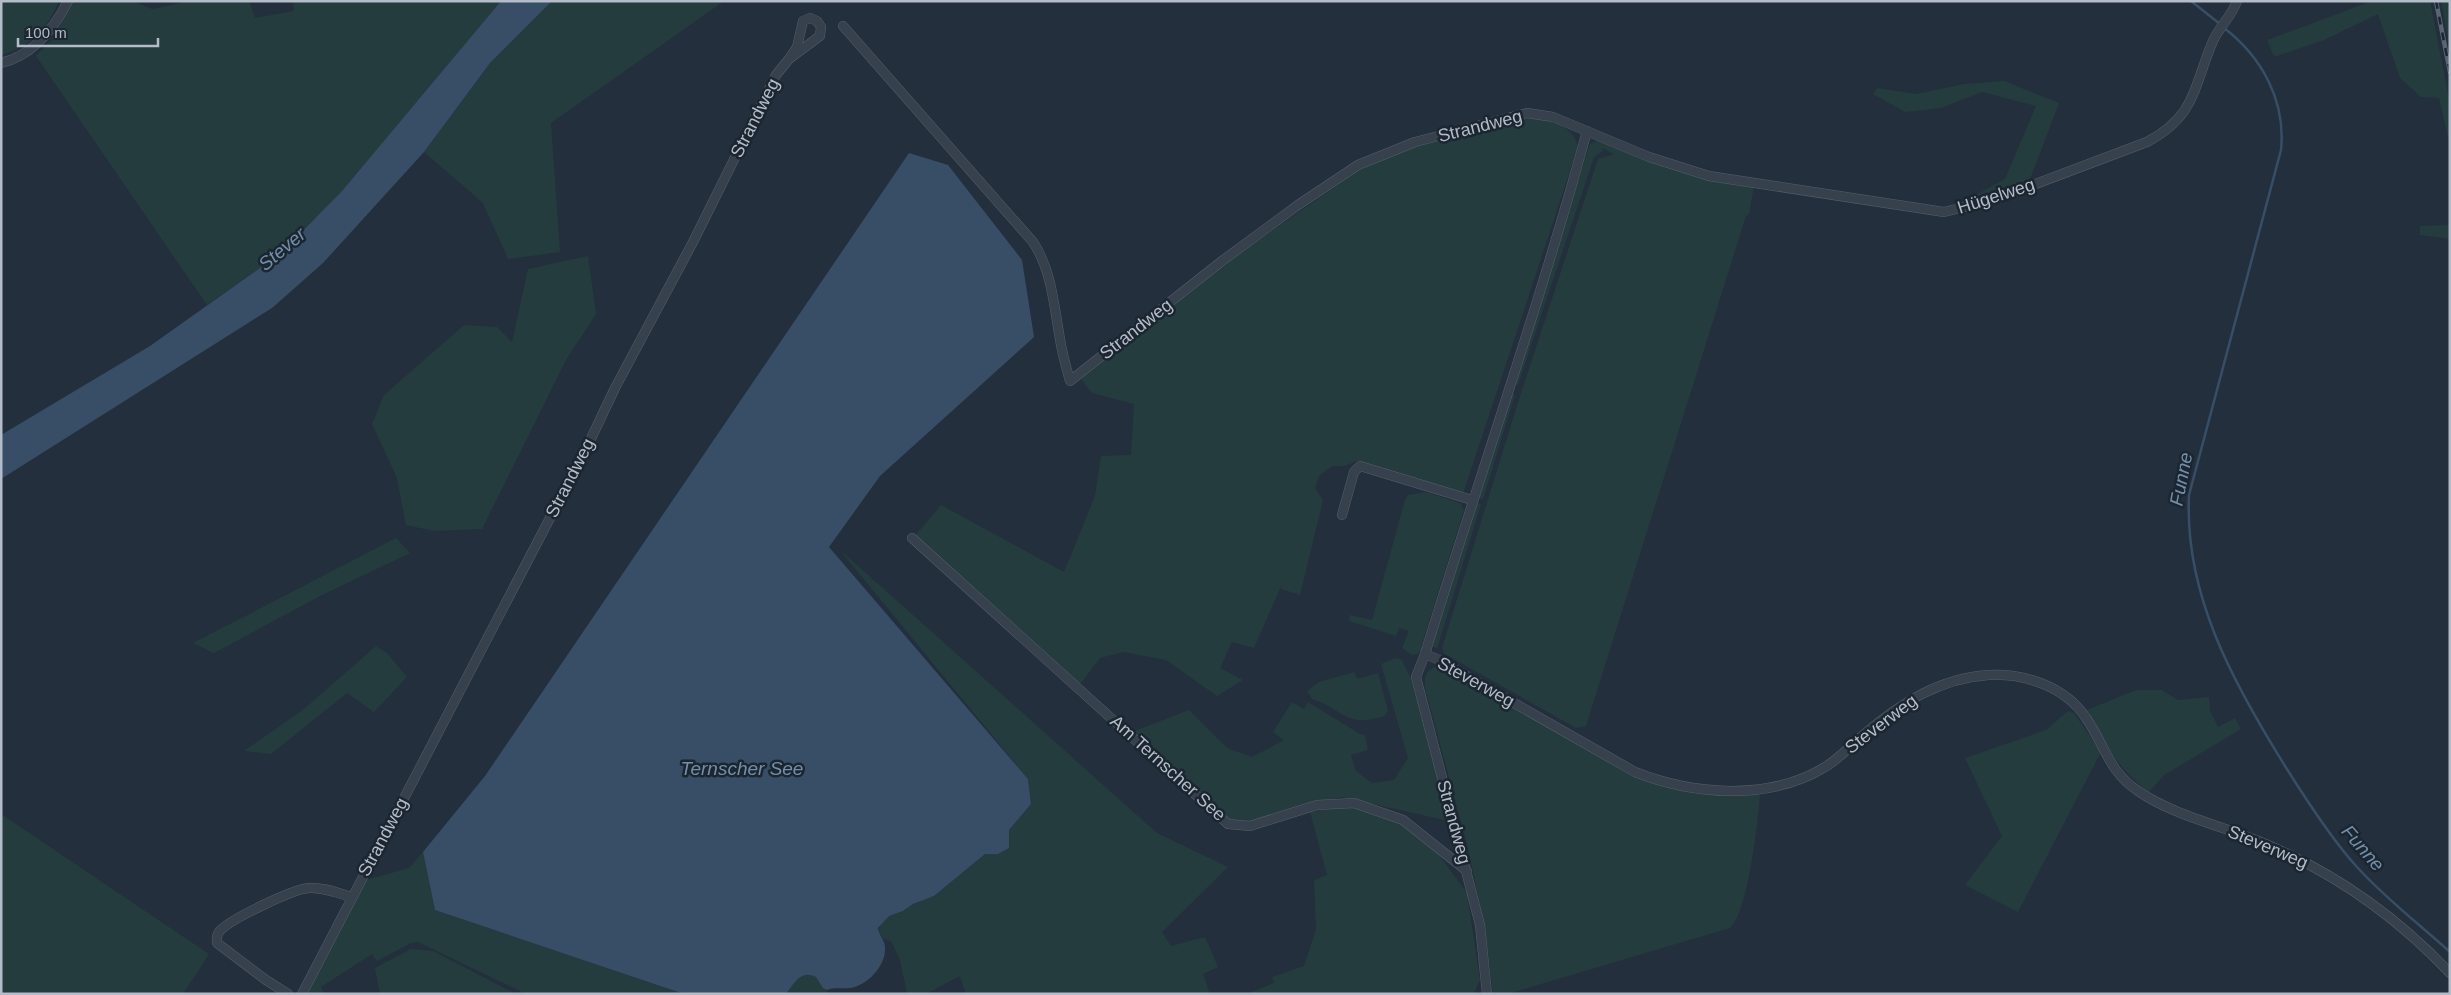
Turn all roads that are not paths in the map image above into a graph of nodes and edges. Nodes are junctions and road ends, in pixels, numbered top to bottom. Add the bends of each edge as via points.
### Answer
1 (68, 1) edge
2 (2237, 1) edge
3 (843, 26) dead end
4 (790, 59) junction
5 (1, 63) edge
6 (1587, 131) junction
7 (1472, 500) junction
8 (1342, 515) dead end
9 (912, 538) dead end
10 (1425, 654) junction
11 (1467, 872) junction
12 (351, 897) junction
13 (2450, 973) edge
14 (288, 994) edge
15 (302, 994) edge
16 (1487, 994) edge

1 - 5 street via 57,24 43,39
2 - 6 street, Hügelweg via 2212,43 2189,105 2166,132 1993,200 1944,212 1709,176 1649,157
3 - 6 street, Strandweg via 1034,242 1046,265 1070,380 1222,261 1358,165 1415,142 1526,113 1553,117
4 - 4 street, Strandweg via 797,47 803,21 810,18 817,21 821,27 820,36
4 - 12 street, Strandweg via 776,75 694,242
6 - 7 street, Strandweg via 1566,207
7 - 8 street via 1360,466 1354,472
7 - 10 street, Strandweg
9 - 11 street, Am Ternscher See via 1228,824 1250,826 1318,805 1354,803 1403,820
10 - 11 street, Strandweg via 1416,677
10 - 13 street, Steverweg via 1635,772 1669,784 1720,790 1772,788 1816,772 1900,706 1944,684 1989,675 2027,678 2073,703 2086,717 2117,774 2140,793 2298,857 2381,911
11 - 16 street, Strandweg via 1480,925
12 - 14 street, Strandweg via 320,888 294,891 220,931 217,943
12 - 15 street, Strandweg

